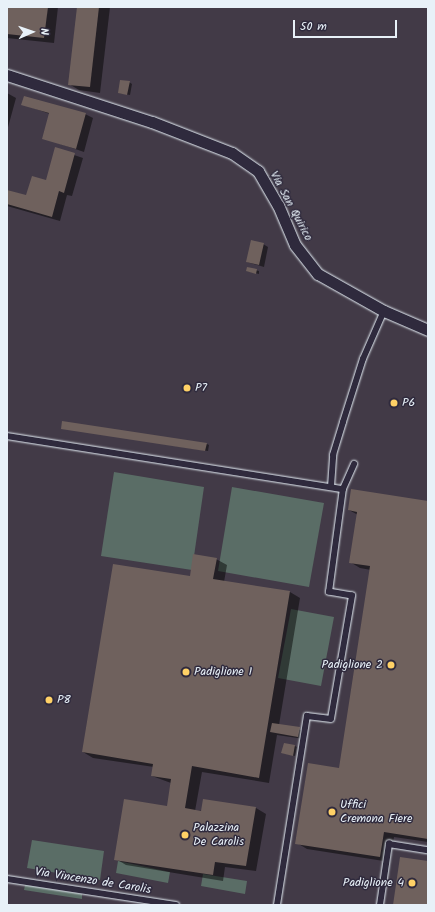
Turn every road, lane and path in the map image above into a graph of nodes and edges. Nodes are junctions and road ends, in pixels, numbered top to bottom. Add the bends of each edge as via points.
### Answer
1 (7, 75) edge
2 (384, 311) junction
3 (428, 330) edge
4 (7, 436) edge
5 (354, 464) dead end
6 (331, 487) junction
7 (343, 489) junction
8 (428, 850) edge
9 (7, 879) edge
10 (176, 905) edge
11 (277, 905) edge
12 (380, 905) edge

1 - 2 street, Via San Quirico via 145,119 232,153 258,171 278,205 295,245 318,274
2 - 3 street, Via San Quirico
2 - 6 lane via 363,359 333,455
4 - 6 lane
5 - 7 lane
6 - 7 lane
7 - 11 lane via 329,592 352,596 331,719 307,716
8 - 12 lane via 389,844
9 - 10 lane, Via Vincenzo de Carolis

